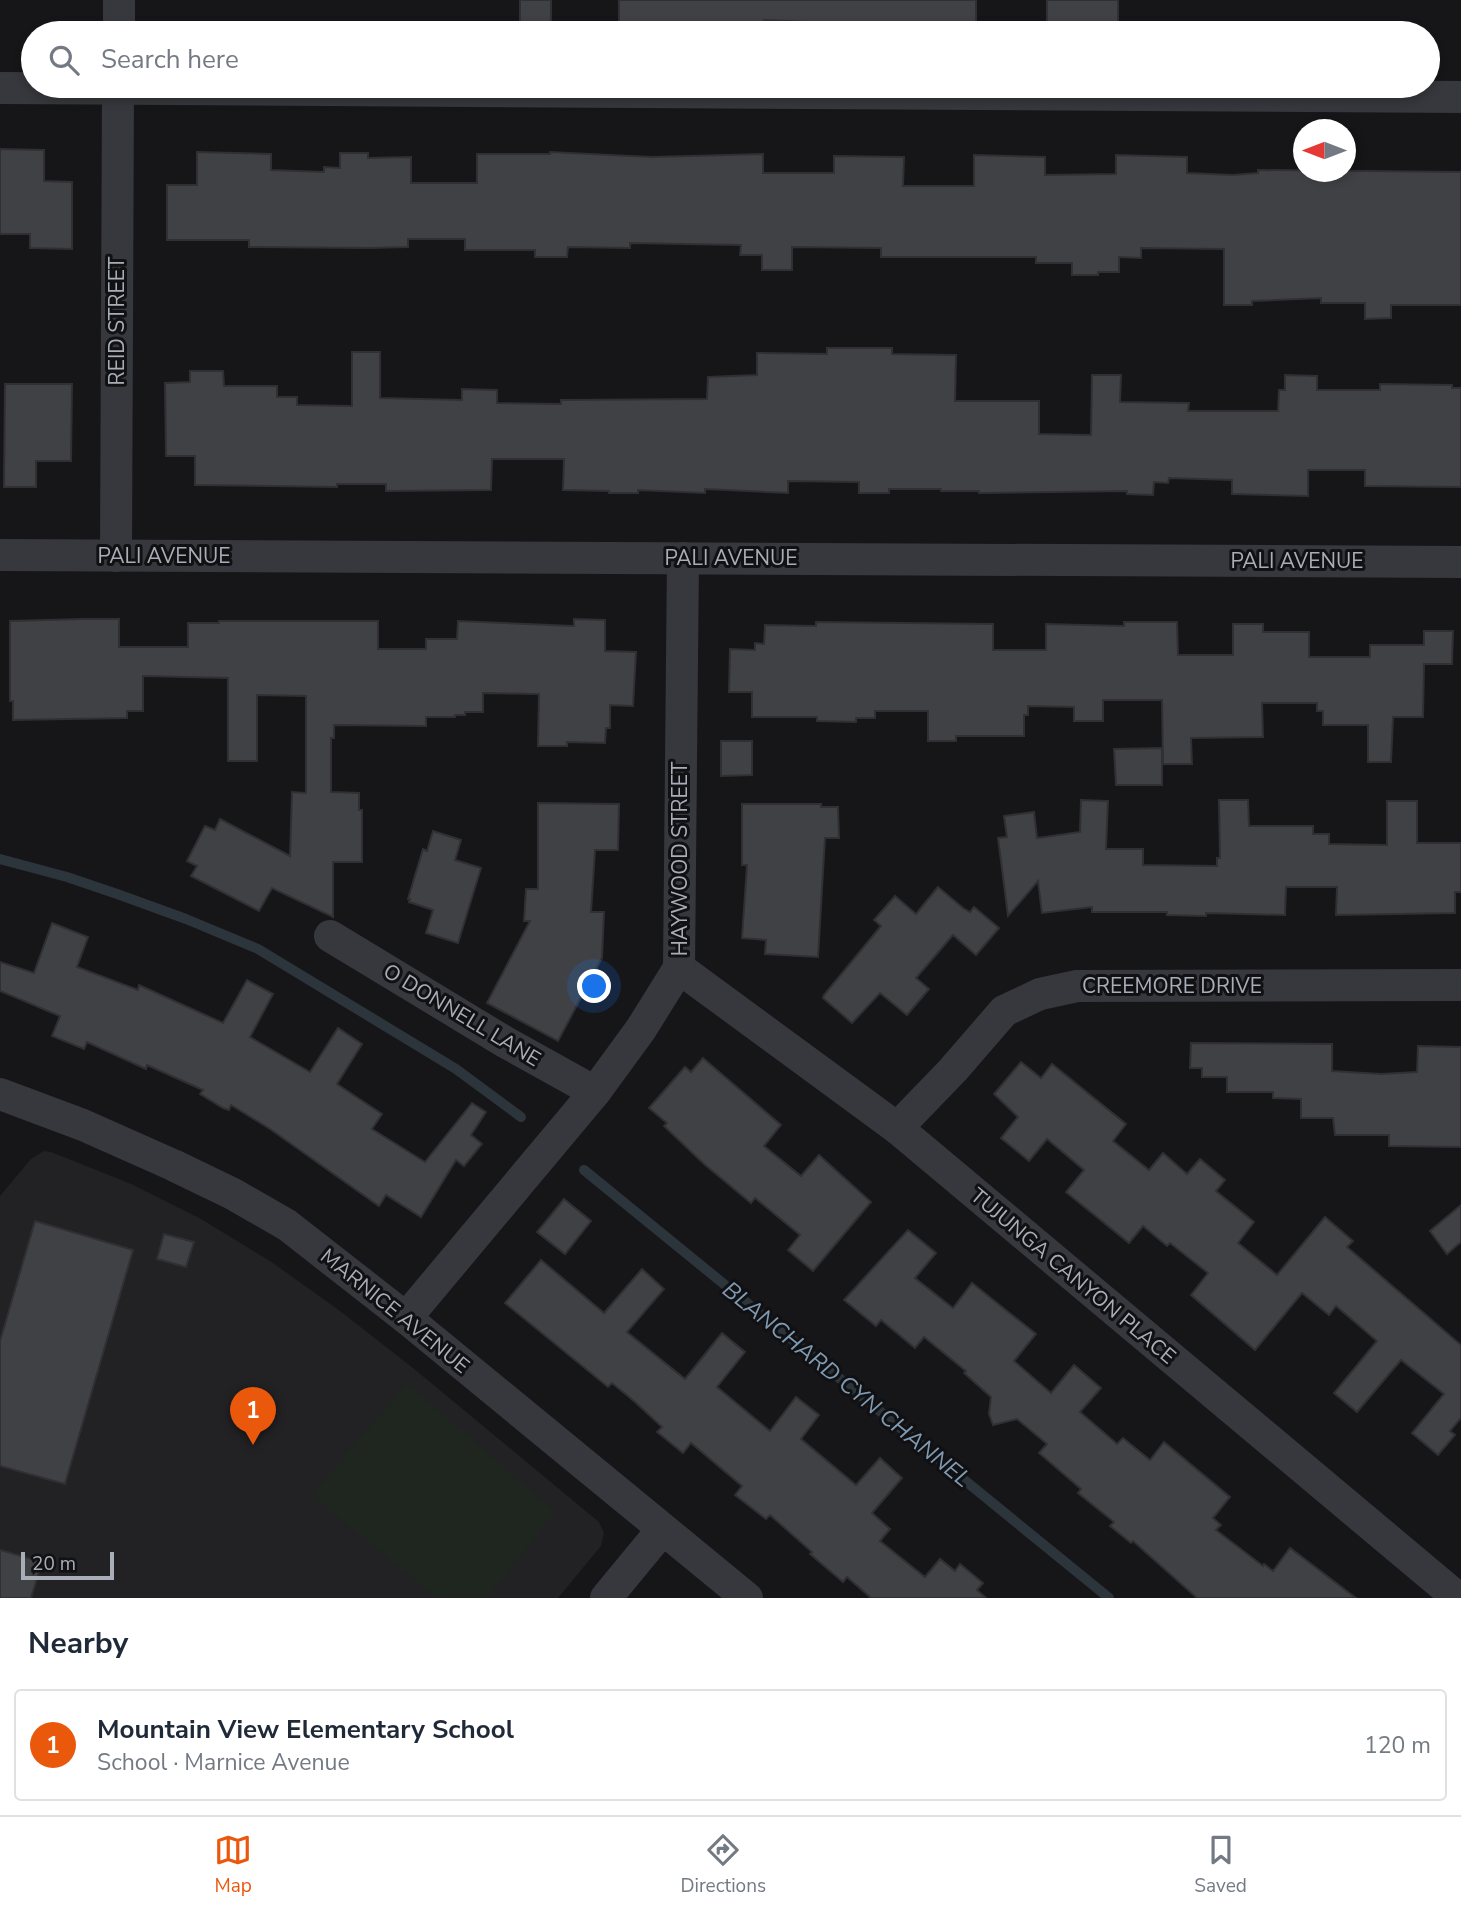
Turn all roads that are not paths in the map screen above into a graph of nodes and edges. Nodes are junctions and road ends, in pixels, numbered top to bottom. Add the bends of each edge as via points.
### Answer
1 (119, 0) edge
2 (119, 21) edge
3 (0, 88) edge
4 (21, 88) edge
5 (1440, 97) edge
6 (1461, 97) edge
7 (118, 98) edge
8 (0, 555) edge
9 (116, 556) junction
10 (682, 558) junction
11 (1461, 562) edge
12 (330, 936) dead end
13 (679, 968) junction
14 (1461, 985) edge
15 (594, 1092) junction
16 (3, 1105) edge
17 (897, 1128) junction
18 (406, 1318) junction
19 (663, 1530) junction
20 (606, 1598) edge
21 (747, 1598) edge
22 (1458, 1598) edge

1 - 2 street
3 - 4 street
5 - 6 street
7 - 9 street, REID STREET
8 - 9 street, PALI AVENUE
9 - 10 street, PALI AVENUE
10 - 11 street, PALI AVENUE
10 - 13 street, HAYWOOD STREET
12 - 15 street, O DONNELL LANE
13 - 15 street, HAYWOOD STREET
13 - 17 street, TUJUNGA CANYON PLACE
14 - 17 street, CREEMORE DRIVE via 1077,986 1040,994 1004,1012
15 - 18 street, HAYWOOD STREET
16 - 18 street, MARNICE AVENUE via 83,1125 233,1194 287,1225
17 - 22 street, TUJUNGA CANYON PLACE
18 - 19 street, MARNICE AVENUE
19 - 20 street
19 - 21 street, MARNICE AVENUE

